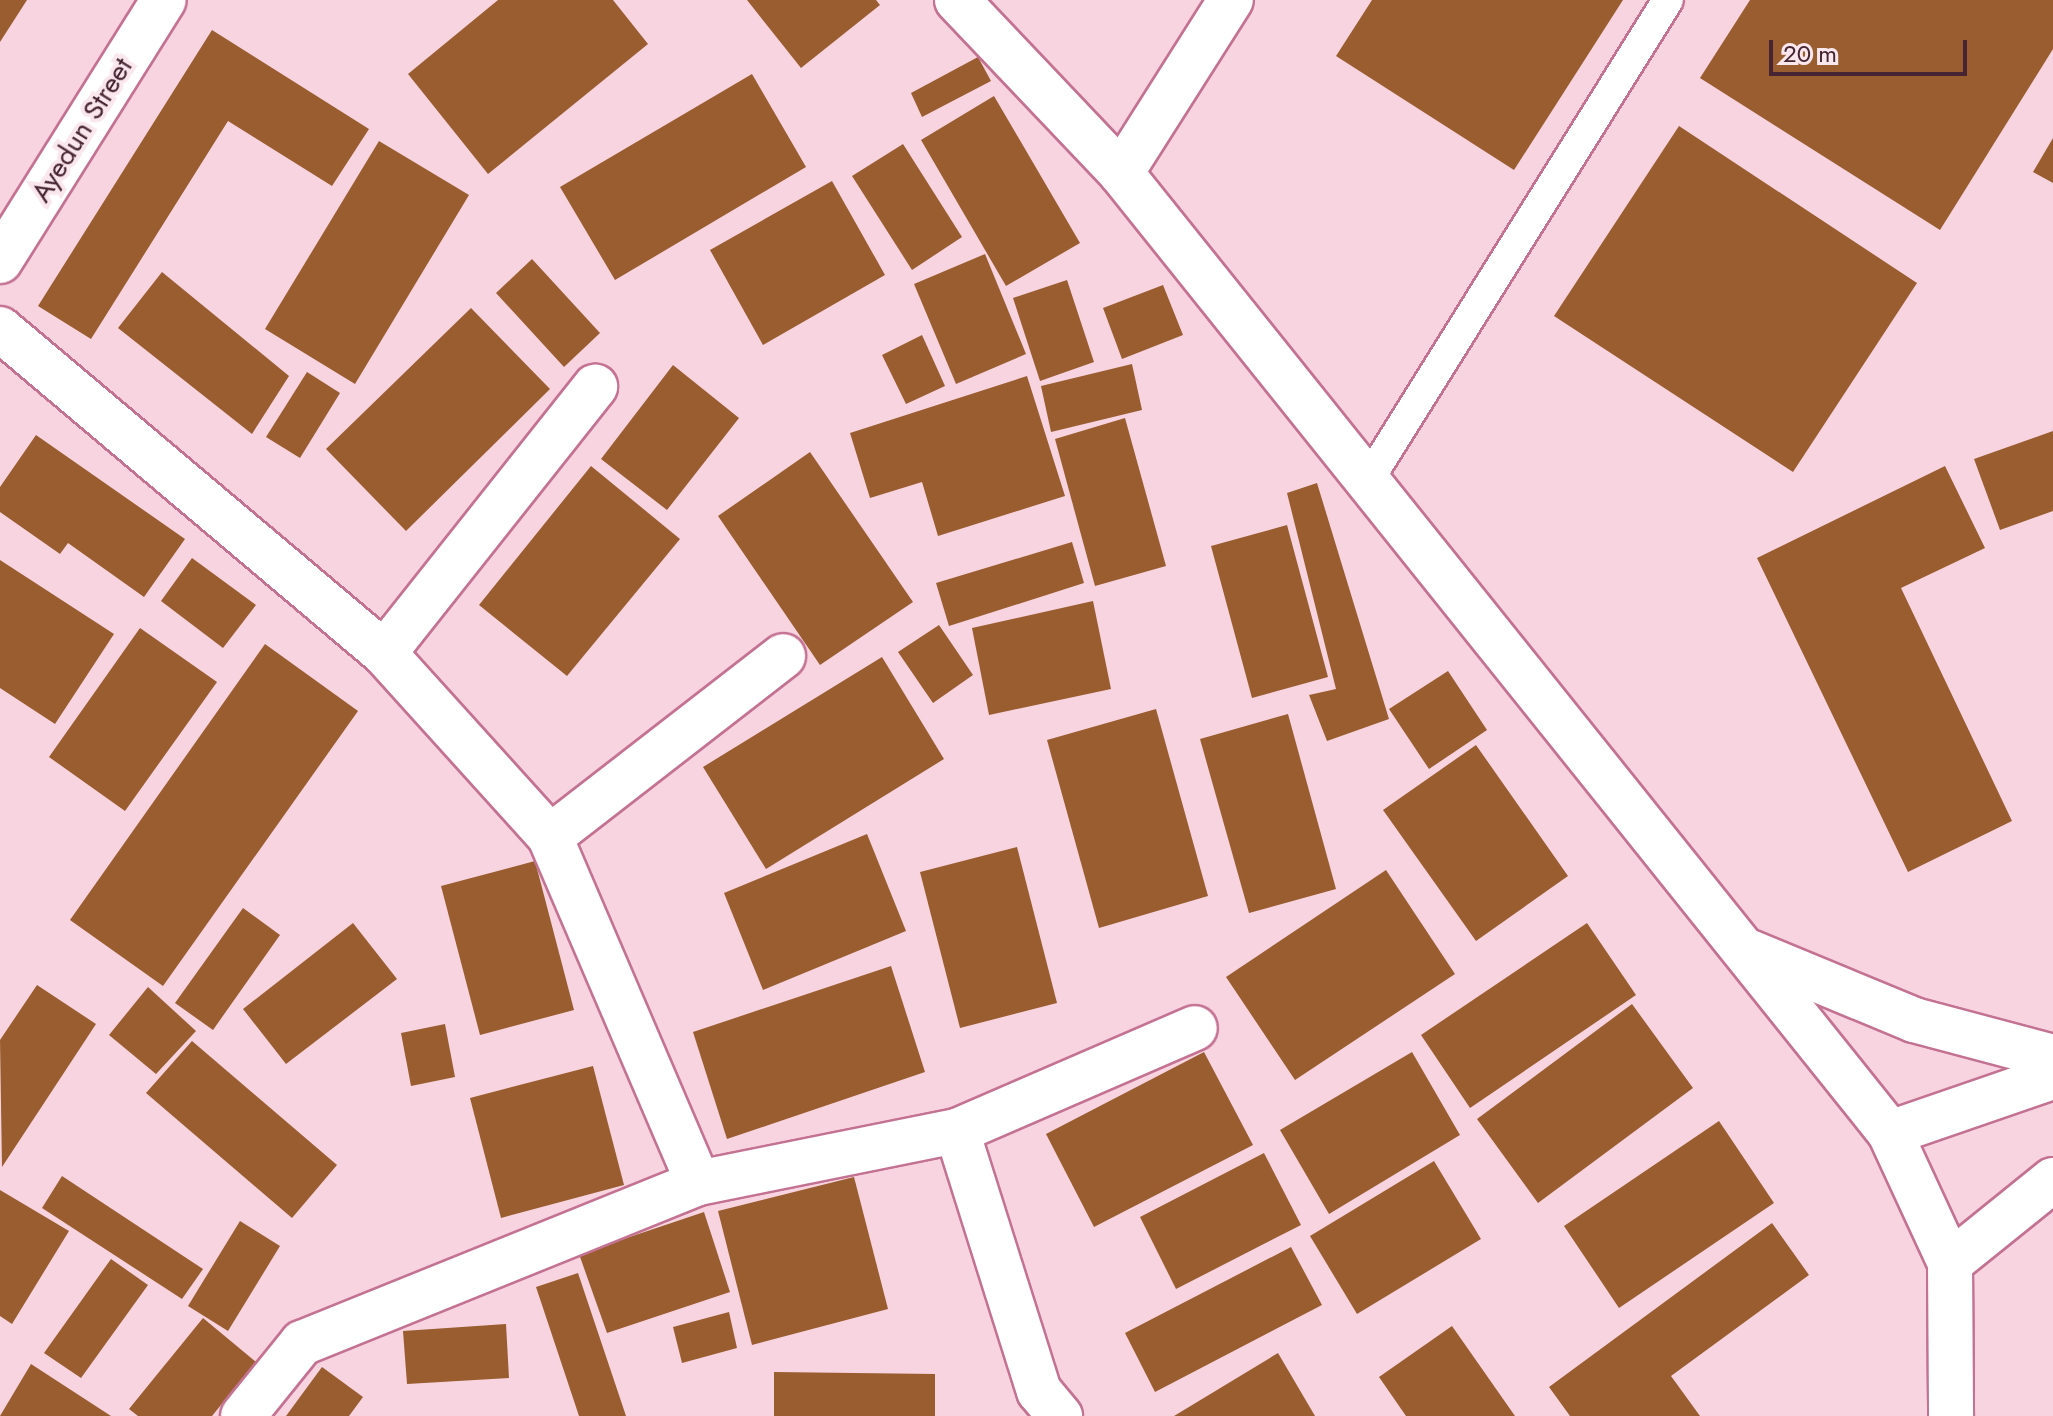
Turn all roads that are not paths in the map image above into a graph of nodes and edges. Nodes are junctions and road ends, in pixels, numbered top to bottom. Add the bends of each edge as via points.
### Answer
1 (164, 0) edge
2 (957, 0) edge
3 (1231, 0) edge
4 (1668, 0) edge
5 (1121, 173) junction
6 (0, 261) edge
7 (0, 329) edge
8 (595, 387) dead end
9 (1367, 482) junction
10 (384, 653) junction
11 (783, 656) dead end
12 (550, 837) junction
13 (1731, 943) junction
14 (1195, 1028) dead end
15 (2053, 1057) edge
16 (2053, 1077) edge
17 (957, 1131) junction
18 (1890, 1133) junction
19 (2053, 1180) edge
20 (698, 1183) junction
21 (1950, 1263) junction
22 (243, 1416) edge
23 (1060, 1416) edge
24 (1951, 1416) edge

1 - 6 street, Ayedun Street
2 - 5 street
3 - 5 street
4 - 9 lane
5 - 9 street
7 - 10 street
8 - 10 street
9 - 13 street
10 - 12 street
11 - 12 street
12 - 20 street
13 - 15 street via 1889,1011
13 - 18 street via 1827,1047
14 - 17 street
16 - 18 street
17 - 20 street
17 - 23 street via 1039,1391
18 - 21 street
19 - 21 street
20 - 22 street via 302,1343
21 - 24 street

